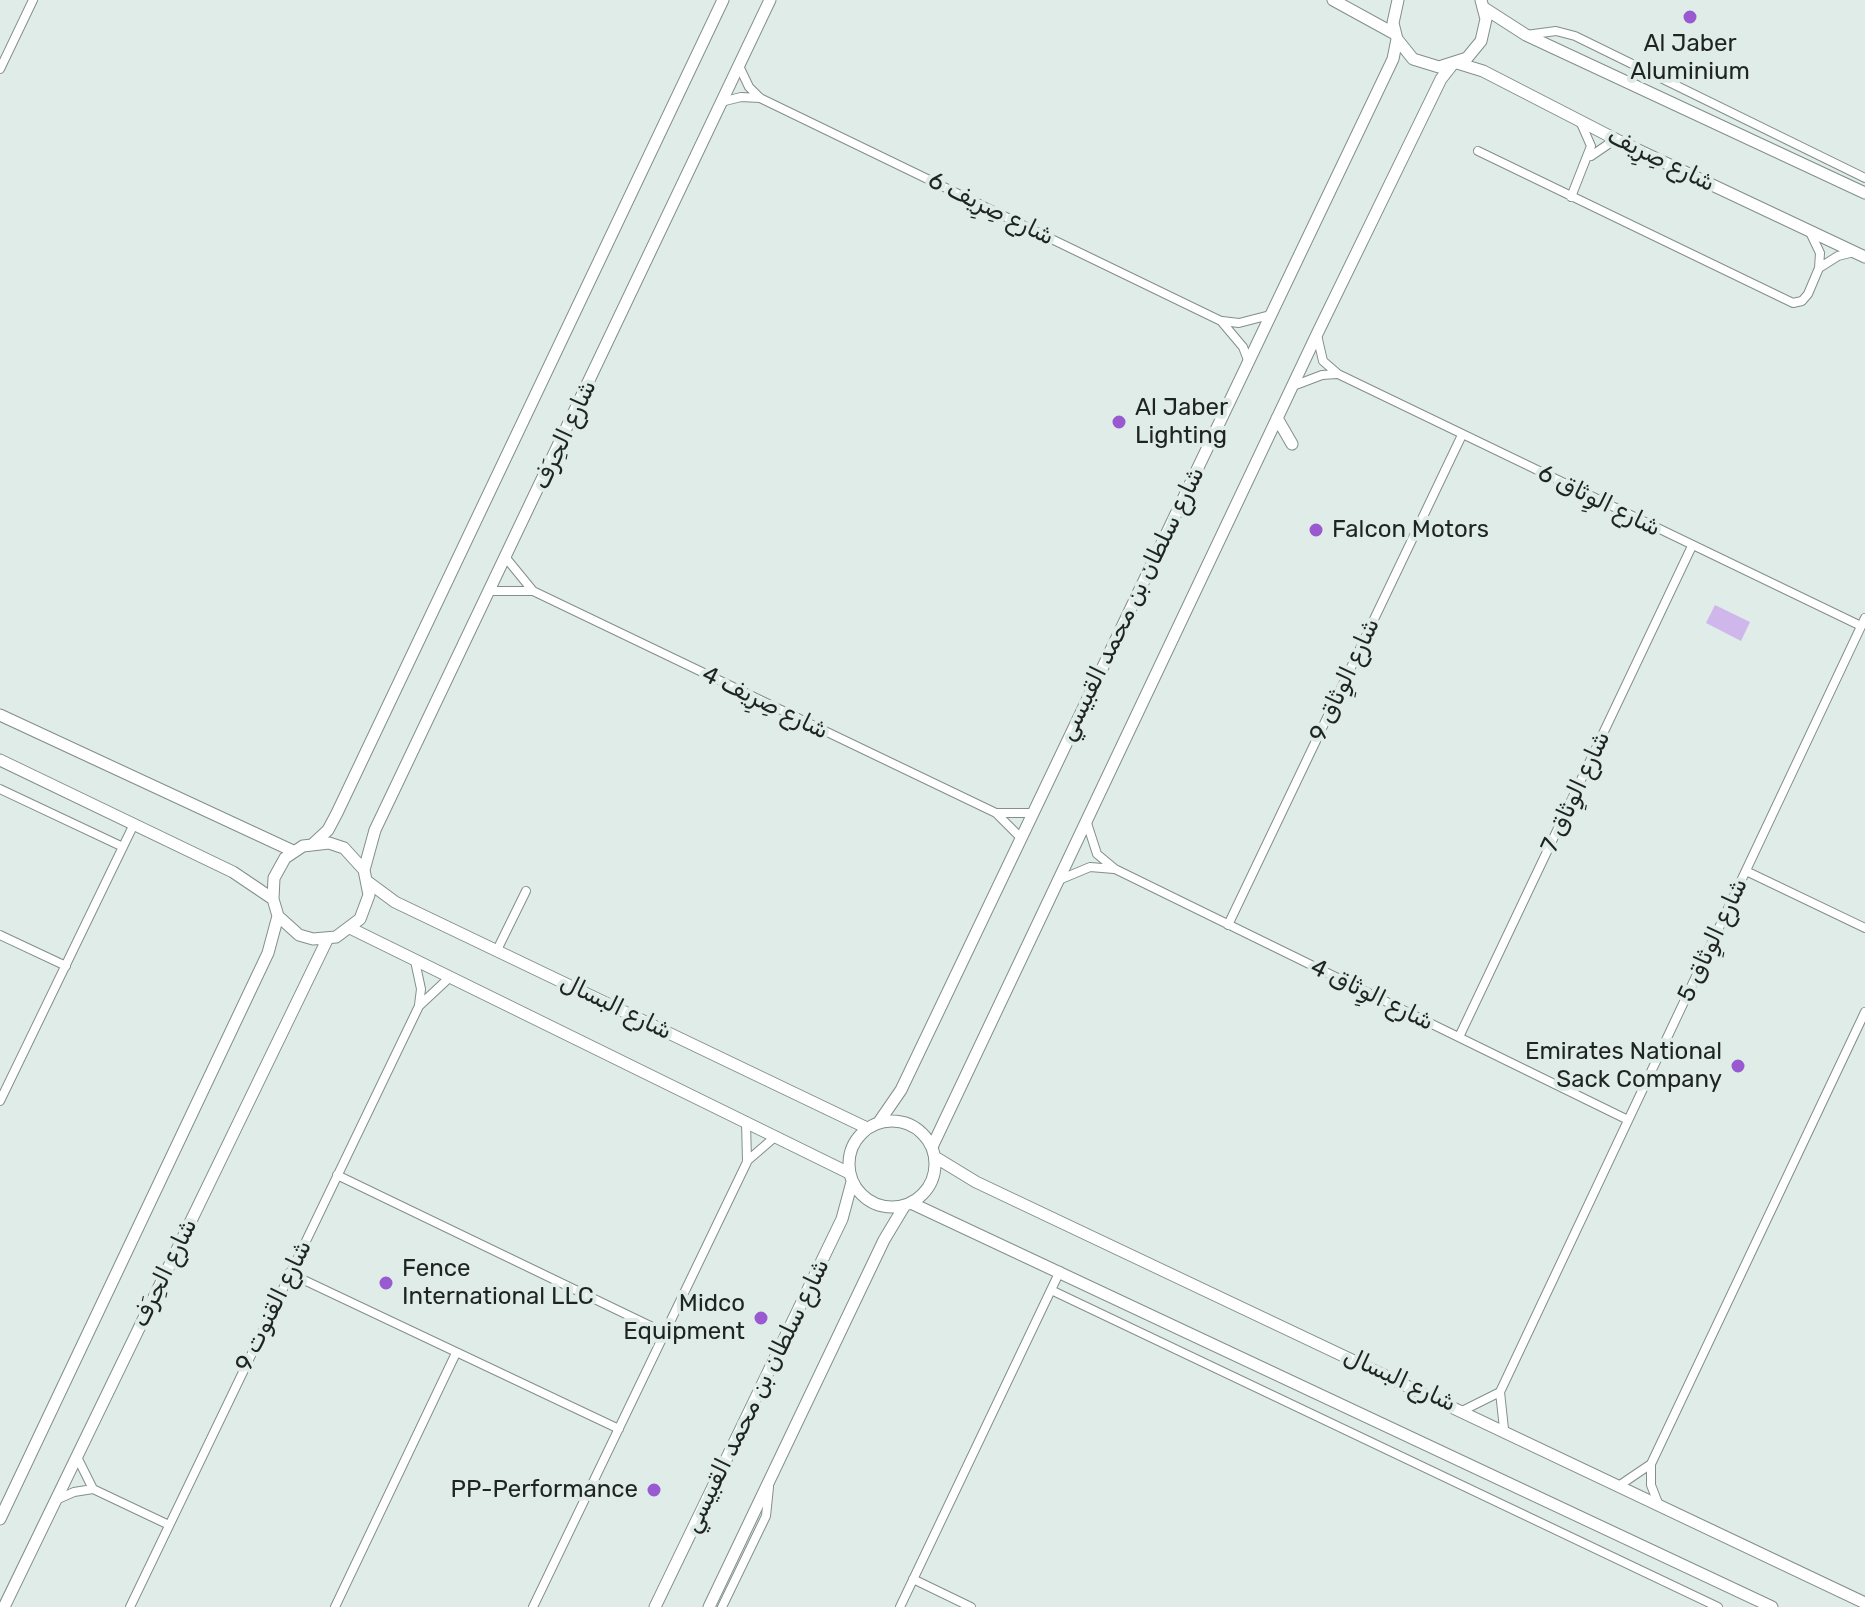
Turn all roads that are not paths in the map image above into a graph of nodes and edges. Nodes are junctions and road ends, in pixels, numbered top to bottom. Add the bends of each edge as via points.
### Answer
1 (33, 0) edge
2 (723, 0) edge
3 (770, 0) edge
4 (1333, 0) edge
5 (1398, 0) edge
6 (1482, 4) edge
7 (1526, 35) junction
8 (1396, 36) junction
9 (1454, 64) junction
10 (739, 65) junction
11 (0, 69) edge
12 (760, 98) junction
13 (721, 102) junction
14 (1580, 121) junction
15 (1621, 142) junction
16 (1478, 151) dead end
17 (1590, 156) junction
18 (1865, 178) edge
19 (1865, 193) edge
20 (1571, 197) junction
21 (1809, 230) junction
22 (1860, 254) edge
23 (1819, 268) junction
24 (1270, 315) junction
25 (1221, 321) junction
26 (1317, 334) junction
27 (1248, 360) junction
28 (1338, 374) junction
29 (1293, 386) junction
30 (1277, 418) junction
31 (1462, 435) junction
32 (1292, 444) dead end
33 (1692, 546) junction
34 (506, 558) junction
35 (490, 591) junction
36 (533, 591) junction
37 (1863, 622) edge
38 (0, 715) edge
39 (0, 760) edge
40 (0, 789) edge
41 (996, 813) junction
42 (1032, 813) junction
43 (1086, 820) junction
44 (134, 824) junction
45 (1020, 837) junction
46 (314, 843) junction
47 (123, 847) junction
48 (293, 851) junction
49 (1115, 869) junction
50 (1746, 871) junction
51 (366, 876) junction
52 (1057, 882) junction
53 (526, 891) dead end
54 (273, 899) junction
55 (278, 916) junction
56 (1228, 925) junction
57 (1865, 928) edge
58 (352, 929) junction
59 (0, 935) edge
60 (327, 940) junction
61 (497, 950) junction
62 (415, 961) junction
63 (66, 966) junction
64 (449, 978) junction
65 (419, 1006) junction
66 (1865, 1012) edge
67 (1459, 1037) junction
68 (0, 1101) edge
69 (746, 1120) junction
70 (1628, 1120) junction
71 (879, 1122) junction
72 (867, 1128) junction
73 (777, 1134) junction
74 (933, 1152) junction
75 (747, 1162) junction
76 (337, 1175) junction
77 (851, 1177) junction
78 (908, 1204) junction
79 (1060, 1270) junction
80 (289, 1273) junction
81 (1051, 1290) junction
82 (665, 1333) junction
83 (456, 1353) junction
84 (1500, 1392) junction
85 (1464, 1410) junction
86 (619, 1429) junction
87 (1504, 1429) junction
88 (77, 1457) junction
89 (1651, 1464) junction
90 (772, 1475) junction
91 (1620, 1485) junction
92 (93, 1489) junction
93 (56, 1500) junction
94 (1658, 1503) junction
95 (0, 1519) edge
96 (169, 1525) junction
97 (913, 1579) junction
98 (1865, 1603) edge
99 (4, 1607) edge
100 (130, 1607) edge
101 (335, 1607) edge
102 (533, 1607) edge
103 (655, 1607) edge
104 (709, 1607) edge
105 (722, 1607) edge
106 (900, 1607) edge
107 (971, 1607) edge
108 (1718, 1607) edge
109 (1772, 1607) edge

1 - 11 street
2 - 46 street, شارع الحِرَف via 337,813
3 - 10 street, شارع الحِرَف
4 - 8 street
5 - 8 street, شارع سلطان بن محمد القبيسي
6 - 7 street
6 - 9 street, شارع سلطان بن محمد القبيسي via 1481,41
7 - 18 street via 1556,31 1575,36
7 - 19 street
8 - 9 street, شارع صِرِيف via 1413,59 1439,67
8 - 24 street, شارع سلطان بن محمد القبيسي via 1393,59
9 - 14 street, شارع صِرِيف via 1483,71
9 - 26 street, شارع سلطان بن محمد القبيسي via 1441,79
10 - 12 street
10 - 13 street, شارع الحِرَف
12 - 13 street
12 - 25 street, شارع صِرِيف 6
13 - 34 street, شارع الحِرَف
14 - 15 street, شارع صِرِيف
14 - 17 street via 1589,137
15 - 17 street
15 - 21 street, شارع صِرِيف
16 - 20 street
17 - 20 street
20 - 23 street via 1793,303 1808,294
21 - 22 street, شارع صِرِيف
21 - 23 street via 1820,253
22 - 23 street via 1831,259
24 - 25 street via 1239,323
24 - 27 street, شارع سلطان بن محمد القبيسي
25 - 27 street, شارع صِرِيف 6
26 - 28 street via 1323,361
26 - 29 street, شارع سلطان بن محمد القبيسي
27 - 42 street, شارع سلطان بن محمد القبيسي
28 - 29 street
28 - 31 street, شارع الوِثاق 6
29 - 30 street, شارع سلطان بن محمد القبيسي
30 - 32 street
30 - 43 street, شارع سلطان بن محمد القبيسي
31 - 33 street, شارع الوِثاق 6
31 - 56 street, شارع الوِثاق 9
33 - 37 street, شارع الوِثاق 6
33 - 67 street, شارع الوِثاق 7
34 - 35 street, شارع الحِرَف
34 - 36 street, شارع صِرِيف 4
35 - 36 street, شارع صِرِيف 4
35 - 51 street, شارع الحِرَف via 375,830
36 - 41 street, شارع صِرِيف 4
37 - 50 street, شارع الوِثاق 5
38 - 48 street
39 - 44 street
40 - 47 street
41 - 42 street, شارع صِرِيف 4
41 - 45 street, شارع صِرِيف 4
42 - 45 street, شارع سلطان بن محمد القبيسي
43 - 49 street, شارع الوِثاق 4 via 1097,854
43 - 52 street, شارع سلطان بن محمد القبيسي
44 - 47 street
44 - 54 street via 233,872
45 - 71 street, شارع سلطان بن محمد القبيسي via 901,1090
46 - 48 street
46 - 51 street via 344,848
47 - 63 street
48 - 54 street via 274,878
49 - 52 street via 1090,867
49 - 56 street, شارع الوِثاق 4
50 - 57 street
50 - 70 street, شارع الوِثاق 5
51 - 58 street via 366,908
51 - 61 street, شارع البسال via 395,902
52 - 74 street, شارع سلطان بن محمد القبيسي
53 - 61 street
54 - 55 street
55 - 60 street via 299,935
55 - 95 street, شارع الحِرَف via 268,953
56 - 67 street, شارع الوِثاق 4
58 - 60 street
58 - 62 street, شارع البسال
59 - 63 street
60 - 88 street, شارع الحِرَف
61 - 72 street, شارع البسال
62 - 64 street, شارع البسال
62 - 65 street, شارع القنوت 9
63 - 68 street
64 - 65 street, شارع القنوت 9
64 - 69 street, شارع البسال
65 - 76 street, شارع القنوت 9
66 - 89 street
67 - 70 street, شارع الوِثاق 4
69 - 73 street, شارع البسال
69 - 75 street
70 - 84 street, شارع الوِثاق 5
71 - 72 street
71 - 74 street via 910,1124 923,1133
72 - 77 street via 851,1149
73 - 75 street
73 - 77 street, شارع البسال
74 - 78 street via 932,1181
74 - 85 street, شارع البسال via 976,1182
75 - 82 street
76 - 80 street, شارع القنوت 9
76 - 82 street
77 - 78 street via 876,1204
77 - 103 street, شارع سلطان بن محمد القبيسي via 842,1219
78 - 79 street, شارع البسال
78 - 90 street, شارع سلطان بن محمد القبيسي via 884,1240
79 - 81 street
79 - 109 street, شارع البسال
80 - 83 street
80 - 96 street, شارع القنوت 9
81 - 97 street
81 - 108 street
82 - 86 street
83 - 86 street
83 - 101 street
84 - 85 street
84 - 87 street
85 - 87 street, شارع البسال
86 - 102 street
87 - 91 street, شارع البسال
88 - 92 street
88 - 93 street, شارع الحِرَف
89 - 91 street
89 - 94 street
90 - 104 street, شارع سلطان بن محمد القبيسي
90 - 105 street via 766,1516
91 - 94 street, شارع البسال
92 - 93 street
92 - 96 street
93 - 99 street, شارع الحِرَف
94 - 98 street, شارع البسال
96 - 100 street, شارع القنوت 9
97 - 106 street
97 - 107 street

